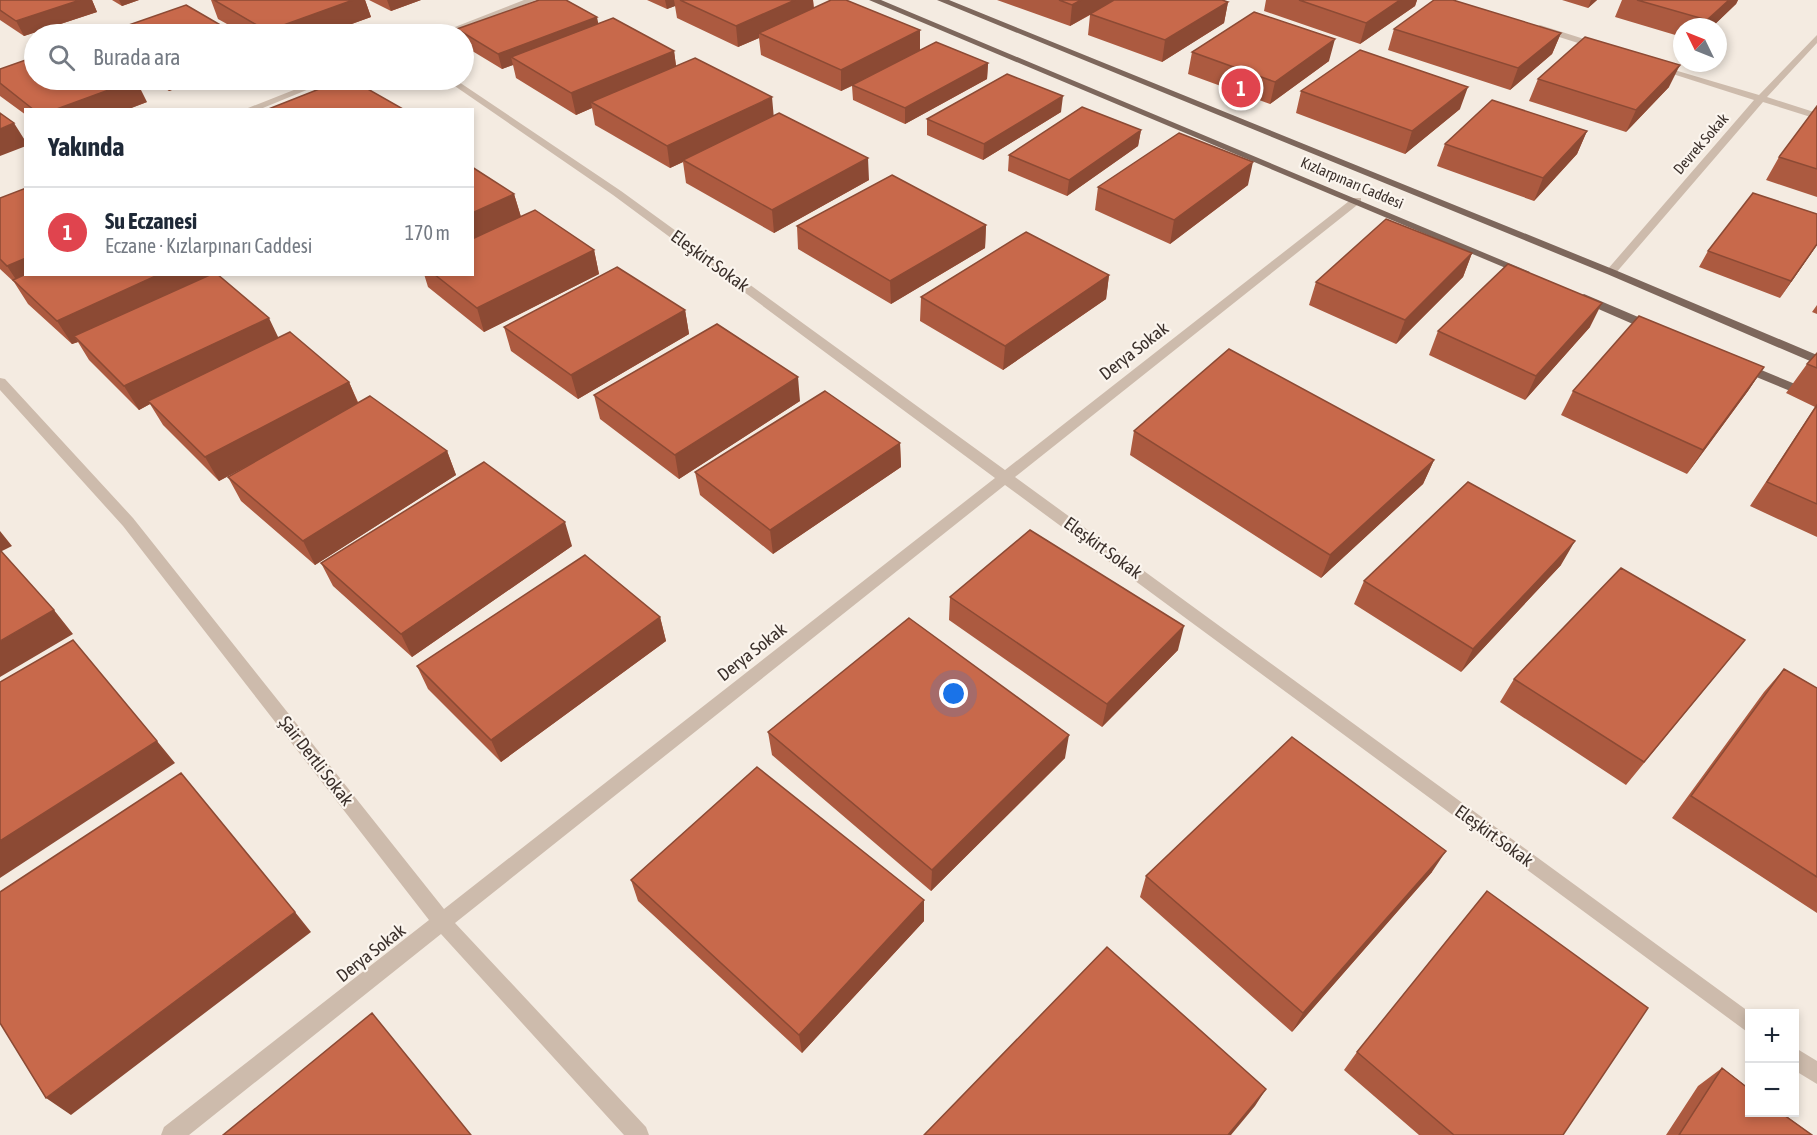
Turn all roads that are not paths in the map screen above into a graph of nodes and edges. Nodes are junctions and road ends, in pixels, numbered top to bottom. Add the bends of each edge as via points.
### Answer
1 (532, 0) edge
2 (873, 0) edge
3 (941, 0) edge
4 (468, 24) edge
5 (1531, 26) edge
6 (1817, 38) edge
7 (1611, 51) edge
8 (1645, 62) edge
9 (300, 90) edge
10 (465, 90) edge
11 (1760, 99) junction
12 (253, 108) edge
13 (1817, 116) edge
14 (1357, 200) junction
15 (1611, 272) junction
16 (1532, 276) edge
17 (1576, 294) edge
18 (1664, 332) edge
19 (1729, 360) edge
20 (1817, 360) edge
21 (0, 382) edge
22 (1817, 398) edge
23 (1006, 477) junction
24 (442, 922) junction
25 (1745, 1021) edge
26 (1799, 1061) edge
27 (1817, 1074) edge
28 (172, 1135) edge
29 (638, 1135) edge

1 - 4 street
2 - 14 main road, Kızlarpınarı Caddesi
3 - 15 main road, Kızlarpınarı Caddesi
5 - 7 street
6 - 11 street, Devrek Sokak
8 - 11 street
9 - 12 street
10 - 23 street, Eleşkirt Sokak via 617,193
11 - 13 street
11 - 15 street, Devrek Sokak
14 - 16 main road, Kızlarpınarı Caddesi
14 - 23 street, Derya Sokak
15 - 20 main road, Kızlarpınarı Caddesi
17 - 18 main road
19 - 22 main road
21 - 24 street, Şair Dertli Sokak via 128,522
23 - 24 street, Derya Sokak
23 - 25 street, Eleşkirt Sokak
24 - 28 street, Derya Sokak
24 - 29 street, Şair Dertli Sokak
26 - 27 street

